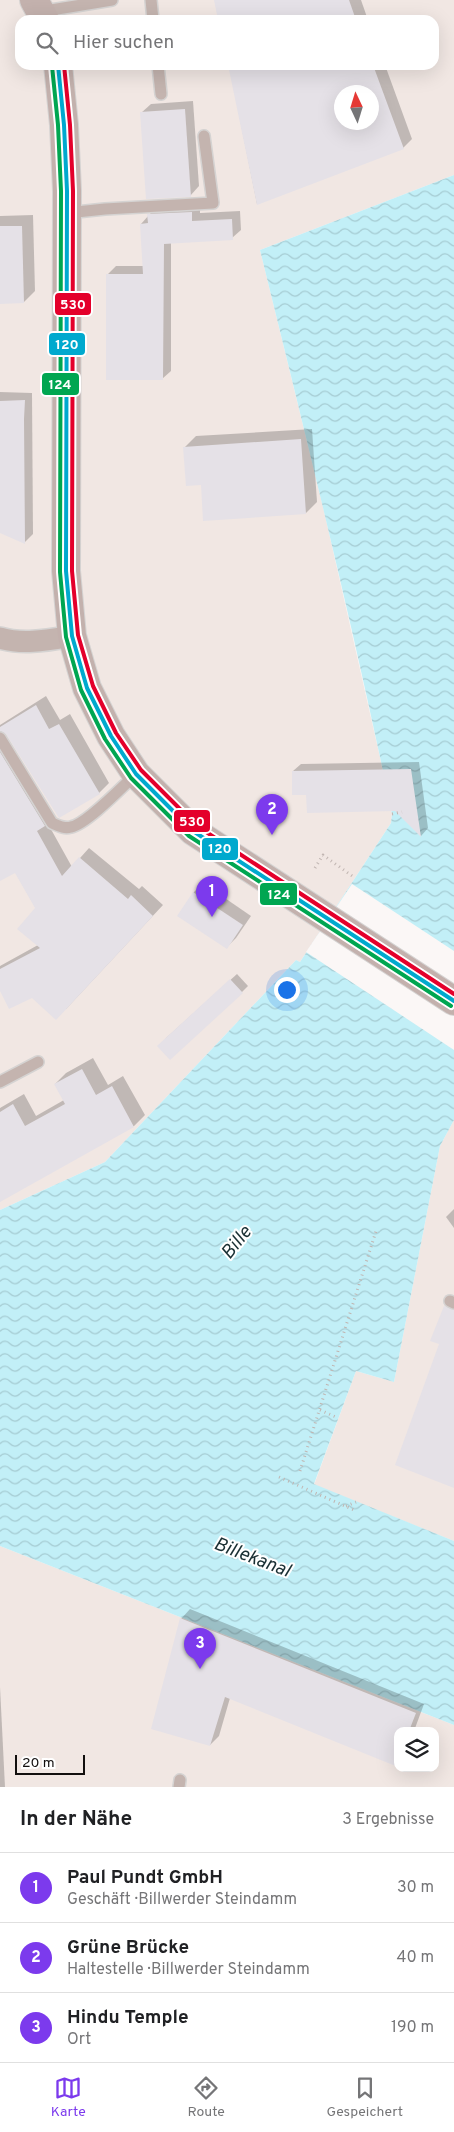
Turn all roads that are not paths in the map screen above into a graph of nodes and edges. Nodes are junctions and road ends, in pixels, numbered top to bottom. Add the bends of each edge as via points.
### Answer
1 (112, 0) edge
2 (151, 0) edge
3 (46, 10) edge
4 (152, 15) edge
5 (58, 70) edge
6 (159, 70) edge
7 (161, 94) dead end
8 (204, 136) dead end
9 (68, 213) junction
10 (72, 636) junction
11 (0, 638) edge
12 (0, 738) edge
13 (136, 774) junction
14 (454, 1001) edge
15 (38, 1062) dead end
16 (0, 1082) edge

1 - 3 lane
2 - 4 lane
5 - 9 main road
6 - 7 lane
8 - 9 lane via 213,203
9 - 10 main road via 66,571
10 - 11 street via 12,642
10 - 13 main road via 87,688 111,736
12 - 13 lane via 52,823 61,828 72,827 84,820
13 - 14 main road via 194,831
15 - 16 lane

